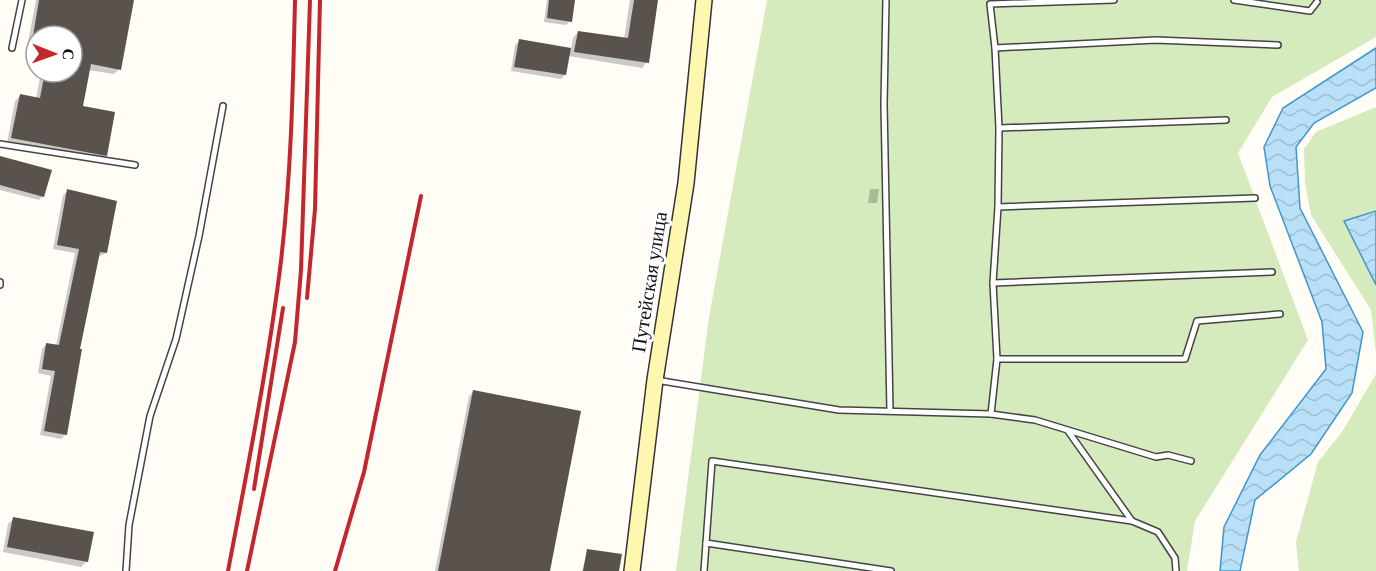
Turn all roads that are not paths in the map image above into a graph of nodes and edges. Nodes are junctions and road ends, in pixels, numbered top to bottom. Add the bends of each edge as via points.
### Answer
1 (21, 0) edge
2 (704, 0) edge
3 (886, 0) edge
4 (1114, 0) edge
5 (1234, 0) edge
6 (989, 2) edge
7 (1317, 2) dead end
8 (1278, 45) dead end
9 (12, 48) dead end
10 (995, 48) junction
11 (223, 106) dead end
12 (1226, 120) dead end
13 (999, 128) junction
14 (0, 144) edge
15 (135, 165) dead end
16 (1255, 198) dead end
17 (998, 207) junction
18 (1272, 272) dead end
19 (993, 283) junction
20 (1280, 314) dead end
21 (997, 359) junction
22 (655, 380) junction
23 (890, 411) junction
24 (991, 414) junction
25 (1067, 430) junction
26 (1191, 461) dead end
27 (1132, 521) junction
28 (706, 543) junction
29 (126, 571) edge
30 (632, 571) edge
31 (704, 571) edge
32 (891, 571) edge
33 (1176, 571) edge

1 - 9 lane
2 - 22 main road, Путейская улица via 686,183
3 - 23 lane via 884,104
4 - 6 lane
5 - 7 lane via 1310,11
6 - 10 lane
8 - 10 lane via 1156,40
10 - 13 lane
11 - 29 lane via 176,339 150,416 129,525
12 - 13 lane
13 - 17 lane
14 - 15 lane
16 - 17 lane
17 - 19 lane
18 - 19 lane
19 - 21 lane
20 - 21 lane via 1197,321 1185,359
21 - 24 lane
22 - 23 lane via 839,410
22 - 30 main road, Путейская улица
23 - 24 lane
24 - 25 lane via 1035,420
25 - 26 lane via 1156,457 1168,454
25 - 27 lane
27 - 28 lane via 712,461
27 - 33 lane via 1158,532 1175,558
28 - 31 lane
28 - 32 lane

